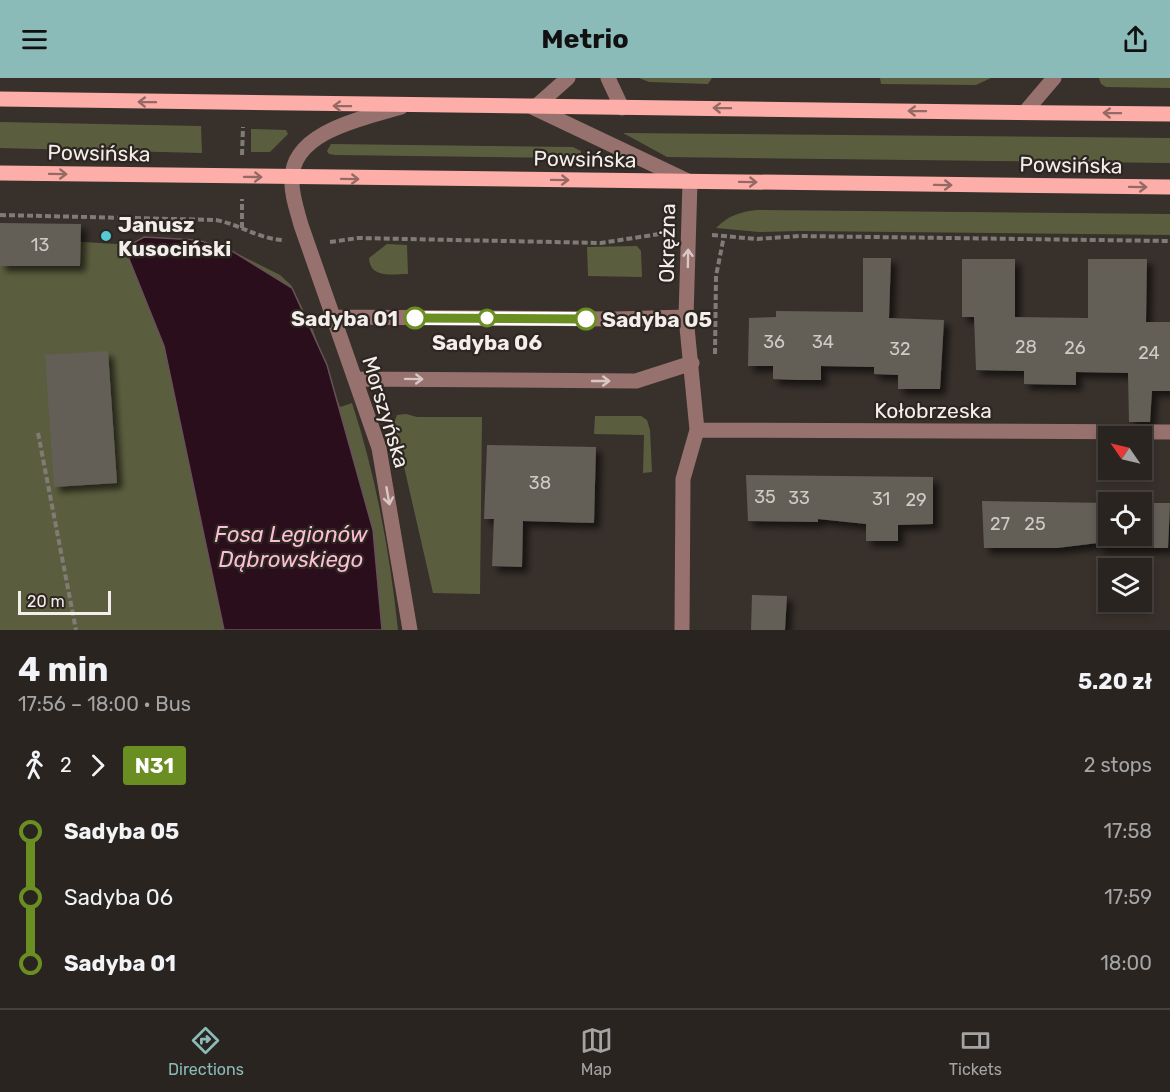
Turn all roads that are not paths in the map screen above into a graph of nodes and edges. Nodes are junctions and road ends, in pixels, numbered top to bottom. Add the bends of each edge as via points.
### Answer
1 (568, 78) edge
2 (608, 78) edge
3 (1054, 78) edge
4 (0, 99) edge
5 (401, 107) junction
6 (534, 108) junction
7 (622, 108) junction
8 (1025, 112) junction
9 (1170, 114) edge
10 (0, 173) edge
11 (291, 178) junction
12 (690, 182) junction
13 (1170, 187) edge
14 (333, 317) junction
15 (686, 317) junction
16 (692, 363) junction
17 (355, 379) junction
18 (697, 430) junction
19 (1170, 432) edge
20 (410, 630) edge
21 (682, 630) edge

1 - 6 street
2 - 7 street
3 - 8 street
5 -> 4 main road
5 - 6 main road
5 - 11 street via 325,133 306,146 296,159
6 - 7 main road
6 - 12 street, Okrężna
8 -> 7 main road
9 -> 8 main road
10 -> 11 main road, Powsińska
11 -> 12 main road, Powsińska
11 - 14 street, Morszyńska via 301,225
12 -> 13 main road, Powsińska
15 -> 12 street, Okrężna
14 - 15 street
14 - 17 street, Morszyńska
15 - 16 street, Okrężna
17 -> 16 street via 636,381
16 - 18 street, Okrężna
17 -> 20 street, Morszyńska via 379,448
18 - 19 street, Kołobrzeska
18 - 21 street, Okrężna via 683,479

